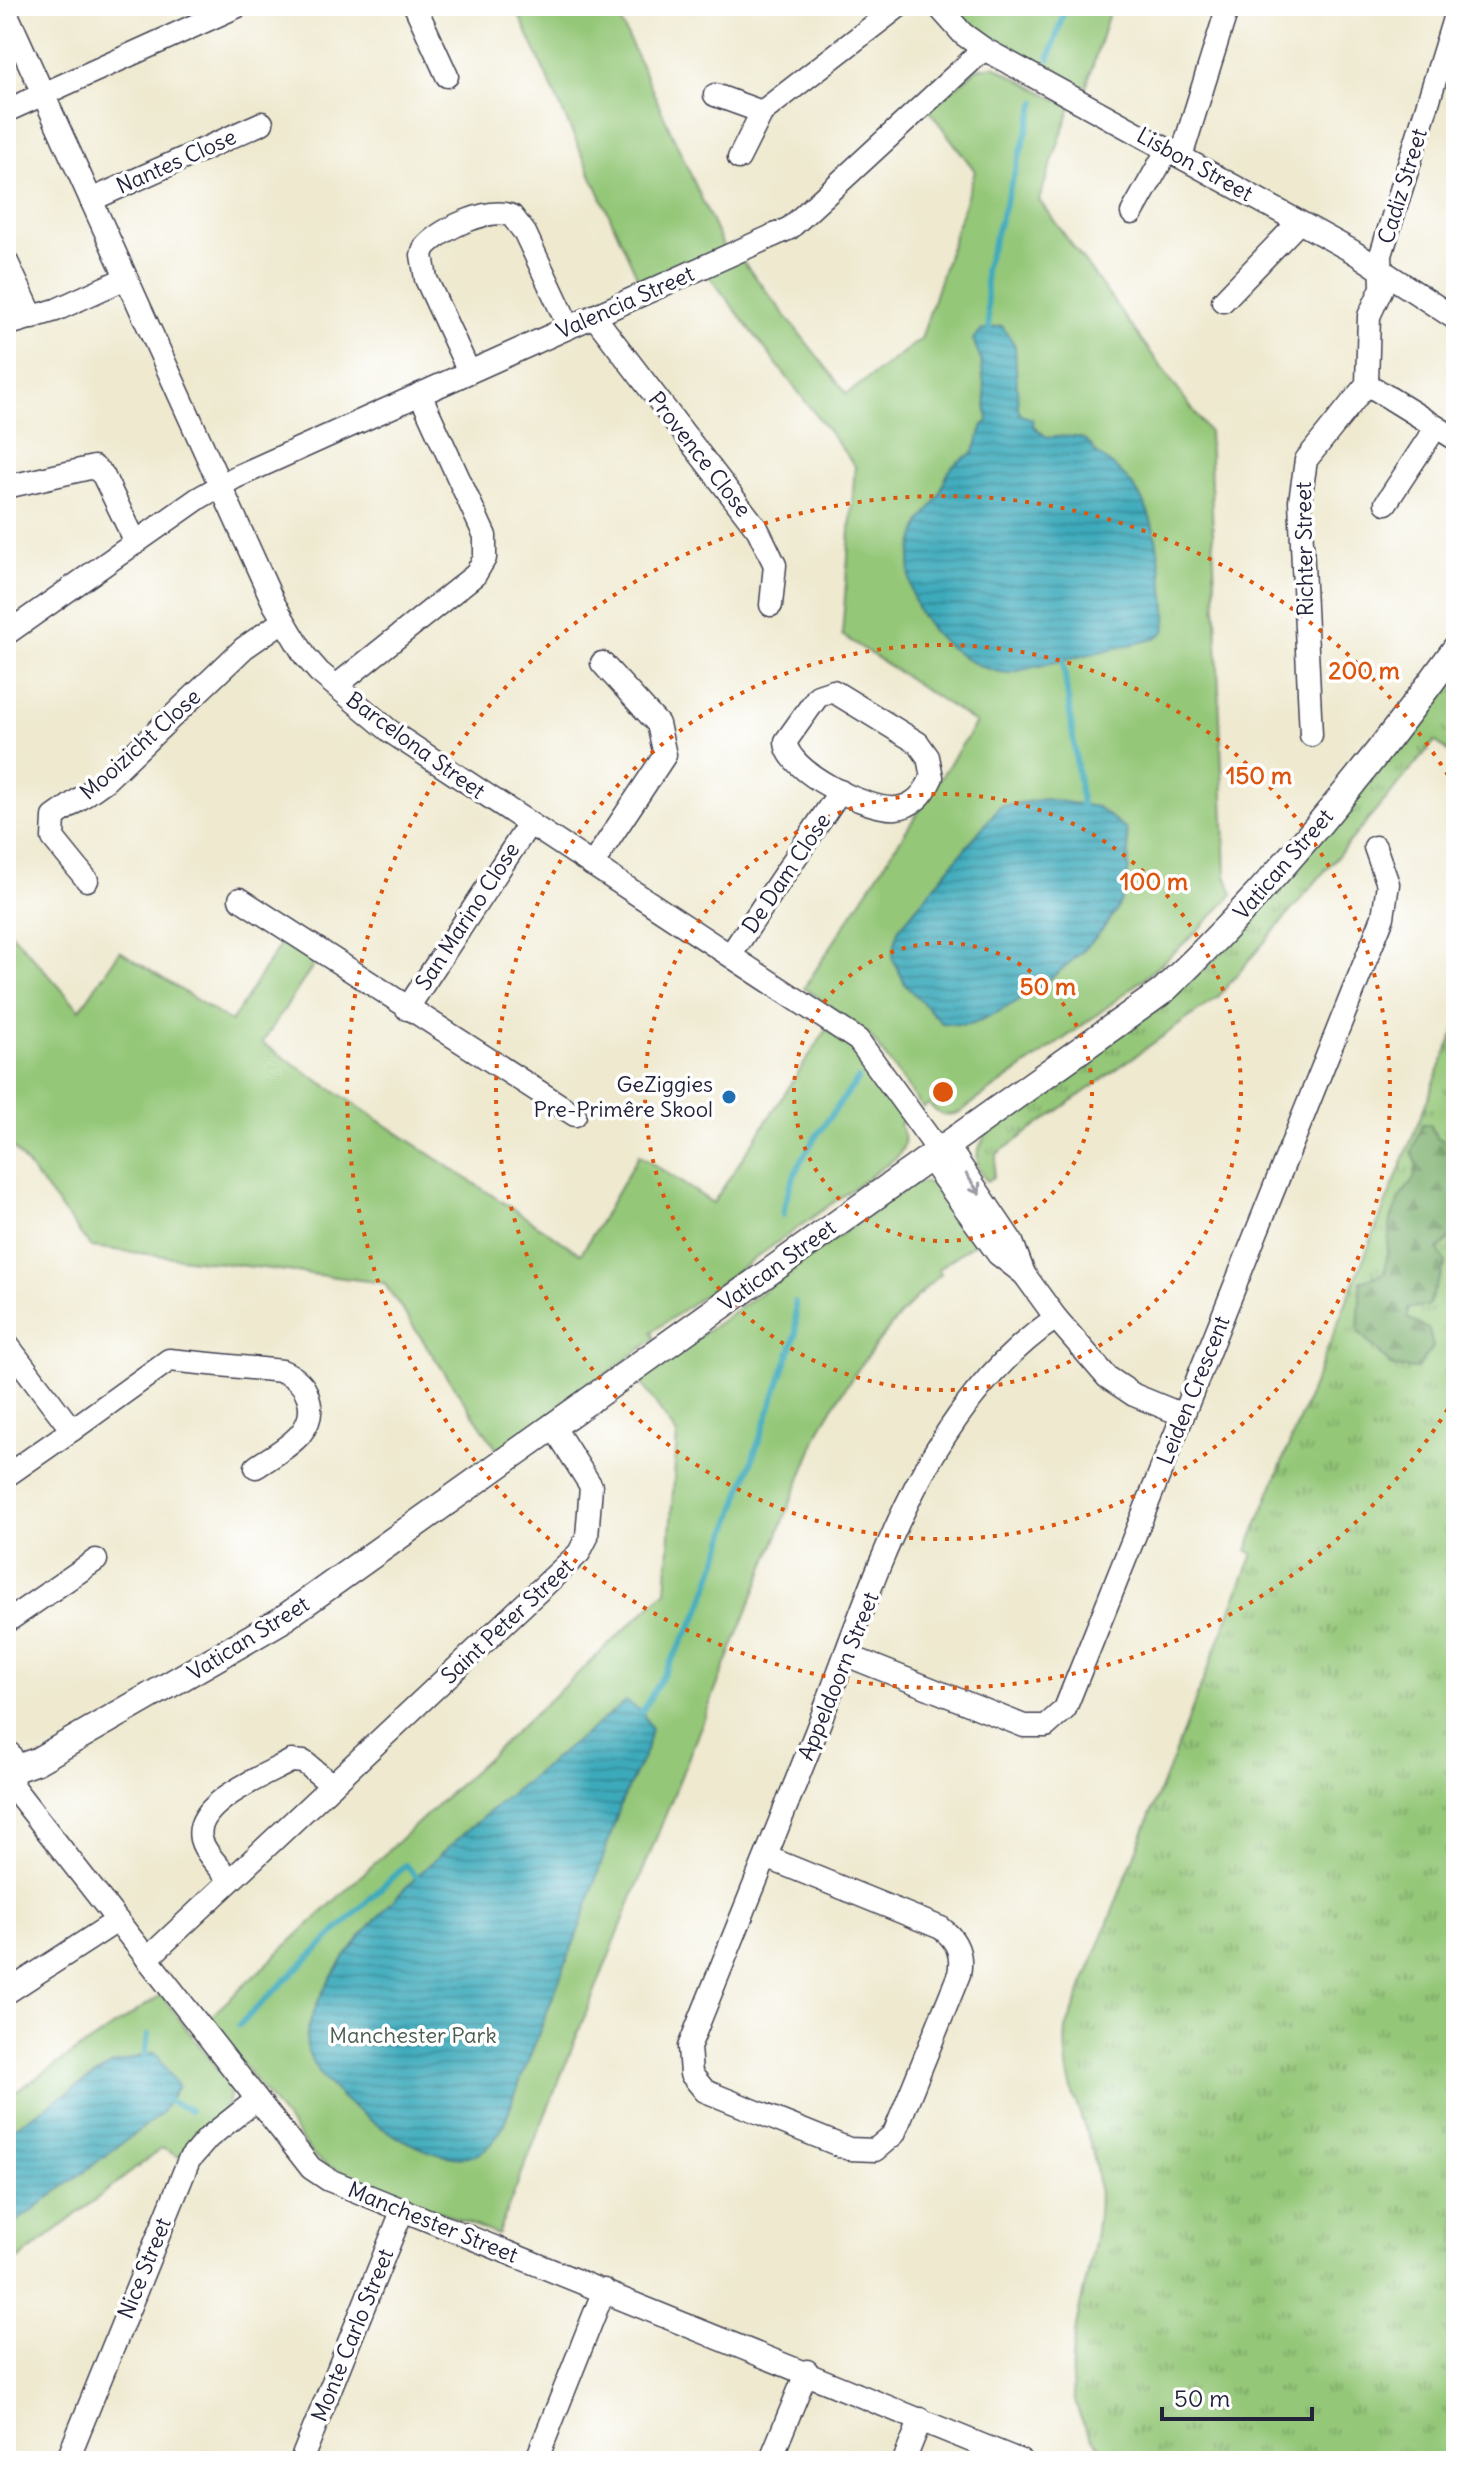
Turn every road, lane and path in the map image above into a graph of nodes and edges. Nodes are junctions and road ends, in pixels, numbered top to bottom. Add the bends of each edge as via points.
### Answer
1 (238, 6) edge
2 (415, 6) edge
3 (899, 6) edge
4 (938, 6) edge
5 (1228, 6) edge
6 (6, 12) edge
7 (1455, 20) edge
8 (984, 49) junction
9 (447, 76) dead end
10 (43, 94) junction
11 (715, 95) dead end
12 (6, 111) edge
13 (762, 112) junction
14 (262, 123) dead end
15 (1174, 153) junction
16 (739, 158) dead end
17 (91, 200) junction
18 (1132, 213) dead end
19 (1299, 222) junction
20 (6, 260) edge
21 (1381, 270) junction
22 (126, 278) junction
23 (1223, 301) dead end
24 (594, 316) junction
25 (33, 318) junction
26 (1456, 319) edge
27 (6, 325) edge
28 (569, 327) junction
29 (469, 372) junction
30 (1367, 384) junction
31 (420, 394) junction
32 (1436, 427) junction
33 (1456, 439) edge
34 (220, 486) junction
35 (6, 487) edge
36 (1386, 503) dead end
37 (136, 543) junction
38 (771, 605) dead end
39 (283, 621) junction
40 (6, 634) edge
41 (1456, 648) edge
42 (602, 663) dead end
43 (336, 686) junction
44 (1311, 735) dead end
45 (840, 791) junction
46 (529, 824) junction
47 (1375, 847) dead end
48 (592, 865) junction
49 (87, 880) dead end
50 (240, 899) dead end
51 (731, 954) junction
52 (407, 1009) junction
53 (575, 1115) dead end
54 (937, 1151) junction
55 (1056, 1318) junction
56 (6, 1343) edge
57 (1183, 1415) junction
58 (553, 1426) junction
59 (72, 1430) junction
60 (256, 1467) dead end
61 (6, 1476) edge
62 (96, 1560) dead end
63 (6, 1622) edge
64 (846, 1655) junction
65 (8, 1764) edge
66 (332, 1785) junction
67 (766, 1857) junction
68 (231, 1880) junction
69 (117, 1921) junction
70 (147, 1959) junction
71 (6, 1993) edge
72 (256, 2100) junction
73 (403, 2209) junction
74 (604, 2290) junction
75 (807, 2371) junction
76 (921, 2419) junction
77 (67, 2461) edge
78 (301, 2461) edge
79 (536, 2461) edge
80 (770, 2461) edge
81 (904, 2461) edge
82 (1021, 2461) edge

1 - 10 street
2 - 9 street
3 - 13 street
4 - 8 street, Lisbon Street
5 - 15 street
6 - 10 street, Barcelona Street
7 - 21 street, Cadiz Street via 1381,255
8 - 15 street, Lisbon Street
8 - 24 street, Valencia Street via 790,228
10 - 12 street
10 - 17 street, Barcelona Street
11 - 13 street
13 - 16 street
14 - 17 street, Nantes Close
15 - 18 street
15 - 19 street, Lisbon Street
17 - 22 street, Barcelona Street
19 - 21 street, Lisbon Street
19 - 23 street
20 - 25 street
21 - 26 street, Lisbon Street
21 - 30 street via 1382,288 1369,316
22 - 25 street
22 - 34 street, Barcelona Street
24 - 28 street, Valencia Street
24 - 38 street, Provence Close via 758,530 775,565
25 - 27 street
28 - 29 street, Valencia Street
28 - 29 street via 512,216 492,212 456,228 431,240 422,255
29 - 31 street, Valencia Street
30 - 32 street
30 - 44 street, Richter Street via 1302,470
31 - 34 street, Valencia Street
31 - 43 street via 485,536 485,558 475,575
32 - 33 street
32 - 36 street
34 - 37 street, Valencia Street
34 - 39 street, Barcelona Street
35 - 37 street via 94,467 103,475
37 - 40 street, Valencia Street
39 - 43 street, Barcelona Street via 305,656
39 - 49 street, Mooizicht Close via 244,648 105,781 54,817 53,838
41 - 54 street, Vatican Street via 1398,729 1216,940 1163,991
42 - 48 street via 658,724 665,755
43 - 46 street, Barcelona Street via 391,732
45 - 45 street, De Dam Close via 876,806 908,805 928,787 932,767 918,743 833,691 811,704 786,749 794,763
45 - 51 street, De Dam Close
46 - 48 street, Barcelona Street
46 - 52 street, San Marino Close
47 - 57 street, Leiden Crescent via 1388,884 1383,917
48 - 51 street, Barcelona Street
50 - 52 street, San Marino Close
51 - 54 street, Barcelona Street via 858,1040
52 - 53 street, San Marino Close
54 - 55 street, Barcelona Street via 1012,1242 1024,1274
54 - 58 street, Vatican Street
55 - 57 street, Barcelona Street via 1107,1377 1134,1395
55 - 64 street, Appeldoorn Street via 1006,1358 935,1453 913,1489
56 - 59 street
57 - 64 street, Leiden Crescent via 1065,1709 1054,1722 1024,1726
58 - 65 street, Vatican Street via 280,1621 37,1761
58 - 66 street, Saint Peter Street via 589,1480 583,1548
59 - 60 street via 169,1360 282,1371 306,1391 309,1420 299,1437
59 - 61 street
62 - 63 street
64 - 67 street, Appeldoorn Street
65 - 69 street, Manchester Street via 13,1787
66 - 68 street, Saint Peter Street
66 - 68 street via 304,1762 291,1761 209,1810 201,1824 202,1840
67 - 67 street, Appeldoorn Street via 941,1928 956,1943 959,1974 894,2134 875,2150 849,2149 719,2097 705,2091 691,2074 689,2047
68 - 70 street, Saint Peter Street
69 - 70 street, Manchester Street
69 - 71 street
70 - 72 street, Manchester Street
72 - 73 street, Manchester Street via 311,2168
72 - 77 street, Nice Street via 189,2160
73 - 74 street, Manchester Street
73 - 78 street, Monte Carlo Street
74 - 75 street, Manchester Street
74 - 79 street
75 - 76 street, Manchester Street
75 - 80 street
76 - 81 street
76 - 82 street, Manchester Street

